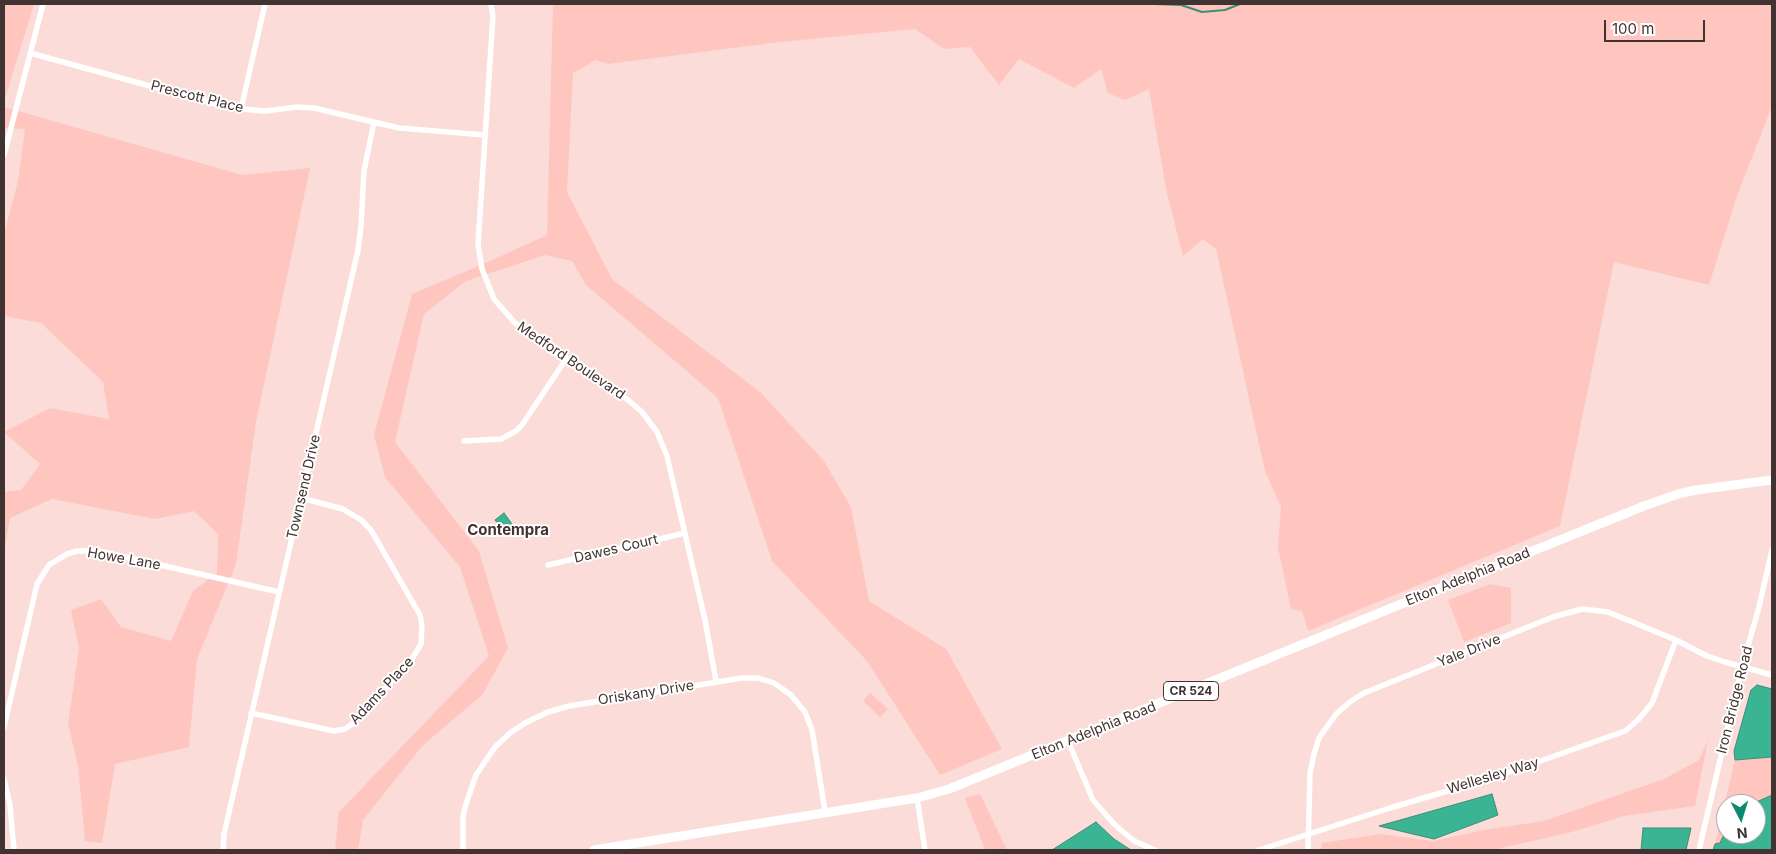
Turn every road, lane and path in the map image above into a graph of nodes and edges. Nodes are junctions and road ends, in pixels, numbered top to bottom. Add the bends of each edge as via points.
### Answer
1 (43, 4) edge
2 (264, 4) edge
3 (491, 4) edge
4 (30, 53) junction
5 (241, 109) junction
6 (374, 122) junction
7 (485, 135) junction
8 (4, 155) edge
9 (566, 359) junction
10 (464, 441) dead end
11 (1772, 480) edge
12 (301, 498) junction
13 (685, 533) junction
14 (1772, 550) edge
15 (548, 565) dead end
16 (279, 592) junction
17 (1676, 640) junction
18 (1742, 667) junction
19 (1772, 675) edge
20 (716, 681) junction
21 (251, 714) junction
22 (4, 727) edge
23 (1068, 741) junction
24 (4, 778) edge
25 (916, 798) junction
26 (825, 811) junction
27 (1308, 834) junction
28 (14, 850) edge
29 (223, 850) edge
30 (463, 850) edge
31 (594, 850) edge
32 (925, 850) edge
33 (1155, 850) edge
34 (1259, 850) edge
35 (1308, 850) edge
36 (1699, 850) edge

1 - 4 street
2 - 5 street
3 - 7 street, Medford Boulevard via 493,16
4 - 5 street, Prescott Place
4 - 8 street
5 - 6 street, Prescott Place via 265,112 303,107
6 - 7 street, Prescott Place via 407,129
6 - 12 street, Townsend Drive via 364,171 358,250
7 - 9 street, Medford Boulevard via 478,244 482,269 494,299 507,315
9 - 10 street via 516,431 501,439
9 - 13 street, Medford Boulevard via 628,400 652,425 667,456
11 - 23 main road, Elton Adelphia Road / CR 524 via 1696,490 1644,506
12 - 16 street, Townsend Drive
12 - 21 street, Adams Place via 343,509 371,530 420,615 421,644 410,662 345,729 334,731
13 - 15 street, Dawes Court
13 - 20 street, Medford Boulevard
14 - 18 street, Iron Bridge Road
16 - 21 street, Townsend Drive
16 - 22 street, Howe Lane via 99,551 66,554 49,565 37,584
17 - 18 street, Yale Drive via 1707,656
17 - 27 street, Wellesley Way via 1652,703 1625,731 1498,776
17 - 27 street, Yale Drive via 1608,612 1582,609 1553,617 1364,693 1336,714 1320,738 1310,773
18 - 19 street, Yale Drive
18 - 36 street, Iron Bridge Road
20 - 26 street, Oriskany Drive via 758,678 783,688 796,699 812,730
20 - 30 street, Oriskany Drive via 569,706 548,712 517,728 495,747 474,780 464,816
21 - 29 street, Townsend Drive
23 - 25 main road, Elton Adelphia Road / CR 524 via 955,787
23 - 33 street via 1093,800 1134,841
24 - 28 street
25 - 26 main road, Elton Adelphia Road / CR 524
25 - 32 street
26 - 31 main road, Elton Adelphia Road / CR 524
27 - 34 street, Wellesley Way
27 - 35 street, Yale Drive

